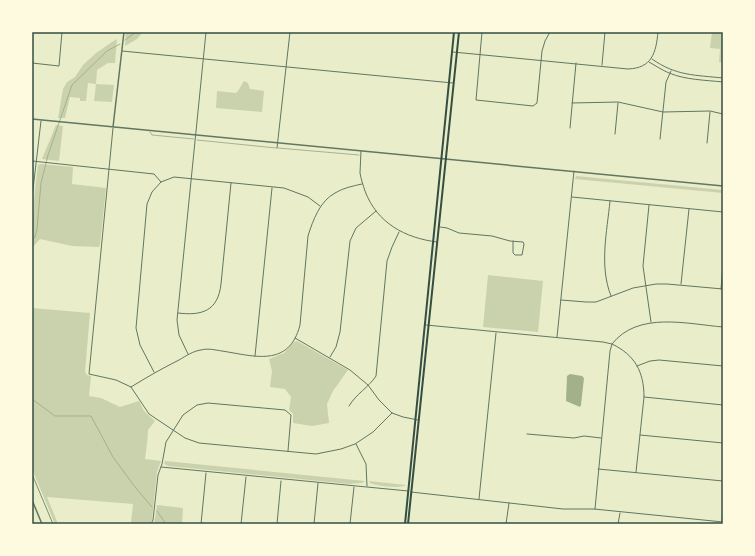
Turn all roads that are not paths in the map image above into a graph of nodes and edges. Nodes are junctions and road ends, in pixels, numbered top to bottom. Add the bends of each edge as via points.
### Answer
1 (62, 32) edge
2 (124, 32) edge
3 (206, 32) edge
4 (290, 32) edge
5 (454, 32) edge
6 (459, 32) edge
7 (482, 32) edge
8 (550, 32) edge
9 (605, 32) edge
10 (658, 32) edge
11 (122, 51) junction
12 (452, 52) junction
13 (457, 52) junction
14 (480, 54) junction
15 (652, 58) junction
16 (203, 59) junction
17 (541, 60) junction
18 (649, 61) junction
19 (32, 63) edge
20 (576, 64) junction
21 (602, 66) junction
22 (286, 67) junction
23 (671, 70) junction
24 (669, 73) junction
25 (699, 76) junction
26 (723, 78) edge
27 (698, 80) junction
28 (723, 82) edge
29 (449, 83) junction
30 (454, 84) junction
31 (618, 102) junction
32 (572, 103) junction
33 (710, 111) junction
34 (663, 112) junction
35 (723, 114) edge
36 (32, 119) edge
37 (41, 120) junction
38 (113, 127) junction
39 (570, 128) dead end
40 (151, 130) junction
41 (195, 134) junction
42 (614, 134) dead end
43 (660, 139) dead end
44 (195, 140) junction
45 (278, 142) junction
46 (707, 143) dead end
47 (278, 148) junction
48 (361, 150) junction
49 (361, 155) junction
50 (442, 158) junction
51 (446, 158) junction
52 (32, 161) edge
53 (36, 161) junction
54 (109, 169) junction
55 (574, 171) junction
56 (191, 179) junction
57 (161, 182) junction
58 (231, 183) junction
59 (362, 184) junction
60 (723, 186) edge
61 (273, 187) junction
62 (571, 197) junction
63 (32, 198) edge
64 (610, 201) junction
65 (649, 205) junction
66 (321, 207) junction
67 (689, 208) junction
68 (376, 211) junction
69 (723, 212) edge
70 (439, 226) junction
71 (399, 232) junction
72 (513, 241) junction
73 (433, 242) junction
74 (438, 242) junction
75 (723, 265) edge
76 (645, 285) junction
77 (681, 285) junction
78 (720, 289) junction
79 (723, 289) edge
80 (611, 297) junction
81 (560, 300) junction
82 (178, 313) junction
83 (651, 323) junction
84 (425, 325) junction
85 (428, 326) junction
86 (723, 328) edge
87 (496, 332) junction
88 (295, 338) junction
89 (557, 338) junction
90 (612, 344) junction
91 (188, 355) junction
92 (255, 356) junction
93 (330, 357) junction
94 (638, 366) junction
95 (723, 366) edge
96 (154, 373) junction
97 (368, 385) junction
98 (131, 387) junction
99 (644, 397) junction
100 (723, 405) edge
101 (349, 406) dead end
102 (392, 413) junction
103 (415, 419) junction
104 (418, 420) junction
105 (172, 431) junction
106 (527, 434) dead end
107 (640, 435) junction
108 (601, 438) junction
109 (723, 443) edge
110 (356, 444) junction
111 (288, 452) junction
112 (161, 467) junction
113 (598, 469) junction
114 (206, 472) junction
115 (636, 472) junction
116 (246, 476) junction
117 (281, 480) junction
118 (723, 481) edge
119 (318, 483) junction
120 (354, 486) junction
121 (367, 487) junction
122 (408, 491) junction
123 (412, 492) junction
124 (479, 499) junction
125 (32, 500) edge
126 (509, 503) junction
127 (594, 509) junction
128 (620, 512) junction
129 (723, 513) edge
130 (723, 522) edge
131 (42, 524) edge
132 (110, 524) edge
133 (114, 524) edge
134 (151, 524) edge
135 (201, 524) edge
136 (241, 524) edge
137 (277, 524) edge
138 (314, 524) edge
139 (350, 524) edge
140 (405, 524) edge
141 (408, 524) edge
142 (506, 524) edge
143 (618, 524) edge

1 - 19 street via 59,66
2 - 11 street
3 - 16 street
4 - 22 street
5 - 12 main road
6 - 13 main road
7 - 14 street
8 - 17 street via 545,41
9 - 21 street
10 - 15 street via 656,50
11 - 16 street
11 - 38 street
12 - 13 street
12 - 29 main road
13 - 14 street
13 - 30 main road
14 - 17 street
14 - 17 street via 476,100 533,106 536,103
15 - 18 street
15 - 23 street
16 - 22 street
16 - 41 street
17 - 20 street
18 - 21 street via 637,68
18 - 24 street
20 - 21 street
20 - 32 street
22 - 29 street
22 - 45 street
23 - 24 street
23 - 25 street
24 - 27 street
24 - 34 street
25 - 26 street
25 - 27 street
27 - 28 street
29 - 30 street
29 - 50 main road
30 - 51 main road
31 - 32 street
31 - 34 street
31 - 42 street
32 - 39 street
33 - 34 street
33 - 35 street
33 - 46 street
34 - 43 street
36 - 37 street
37 - 38 street
37 - 53 street
38 - 40 street
38 - 54 street
40 - 41 street
40 - 44 lane via 152,136
41 - 44 street
41 - 45 street
44 - 47 lane
44 - 56 street
45 - 47 street
45 - 48 street
47 - 49 lane
48 - 49 street
48 - 50 street
49 - 59 street
50 - 51 street
50 - 73 main road
51 - 55 street
51 - 70 main road
52 - 53 street
53 - 54 street
53 - 63 street
54 - 57 street via 154,174
54 - 98 street via 89,374 116,380
55 - 60 street
55 - 62 street
56 - 57 street via 174,178
56 - 58 street
56 - 82 street
57 - 96 street via 147,204 136,328 140,345
58 - 61 street
58 - 82 street via 219,297 213,306 202,313
59 - 66 street via 334,193
59 - 68 street
61 - 66 street via 297,192
61 - 92 street
62 - 64 street
62 - 81 street
64 - 65 street
64 - 80 street via 604,263
65 - 67 street
65 - 76 street via 643,266
66 - 88 street via 312,222 308,236 300,325
67 - 69 street
67 - 77 street
68 - 71 street
68 - 93 street via 359,224 350,241 340,332
70 - 72 street via 459,233
70 - 74 main road
71 - 73 street
71 - 97 street via 388,258 376,376
72 - 72 street via 524,242 522,255 513,253
73 - 74 street
73 - 84 main road
74 - 85 main road
75 - 78 street
76 - 77 street
76 - 80 street
76 - 83 street
77 - 78 street
78 - 79 street
80 - 81 street via 593,302
81 - 89 street
82 - 91 street via 179,335
83 - 86 street via 668,322
83 - 90 street via 630,329 618,336
84 - 85 street
84 - 103 main road
85 - 87 street
85 - 104 main road
87 - 89 street
87 - 124 street
88 - 92 street via 286,349 275,355
88 - 93 street
89 - 90 street
90 - 94 street via 623,349
90 - 108 street
91 - 92 street via 204,349
91 - 96 street
93 - 97 street
94 - 95 street via 659,360
94 - 99 street via 642,376
96 - 98 street
97 - 101 street
97 - 102 street
98 - 105 street via 149,414
99 - 100 street
99 - 107 street
102 - 103 street
102 - 110 street
103 - 104 street
103 - 122 main road
104 - 123 main road
105 - 111 street via 199,443
105 - 111 street via 183,415 197,405 208,403 285,410 291,415
105 - 112 street via 166,442
106 - 108 street
107 - 109 street
107 - 115 street
108 - 113 street
110 - 111 street via 316,454
110 - 121 street via 366,464
112 - 114 street
112 - 134 street
113 - 115 street
113 - 127 street
114 - 116 street
114 - 135 street
115 - 118 street
116 - 117 street
116 - 136 street
117 - 119 street
117 - 137 street
119 - 120 street
119 - 138 street
120 - 121 street
120 - 139 street
121 - 122 street
122 - 123 street
122 - 140 main road
123 - 124 street
123 - 141 main road
124 - 126 street
125 - 131 street
126 - 127 street via 563,509
126 - 142 street
127 - 128 street
128 - 130 street
128 - 143 street
129 - 130 street
132 - 133 street

